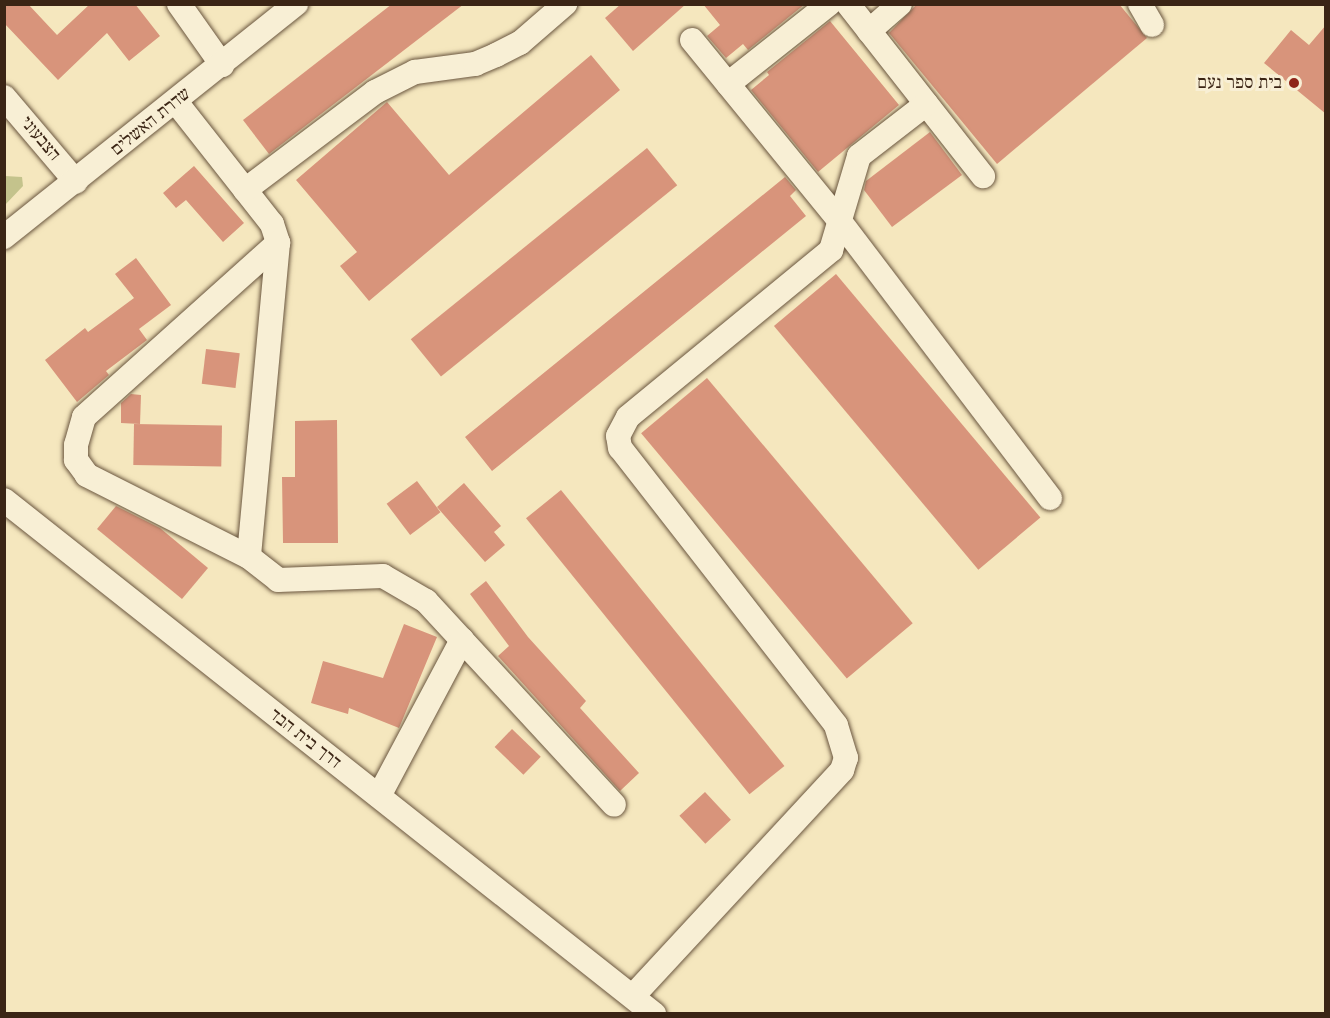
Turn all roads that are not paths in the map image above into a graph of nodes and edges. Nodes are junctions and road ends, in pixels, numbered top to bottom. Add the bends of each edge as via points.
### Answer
1 (180, 4) edge
2 (296, 4) edge
3 (565, 4) edge
4 (829, 4) edge
5 (848, 4) edge
6 (900, 4) edge
7 (1140, 4) edge
8 (1152, 26) dead end
9 (869, 31) junction
10 (692, 40) dead end
11 (222, 65) junction
12 (728, 84) junction
13 (4, 97) edge
14 (176, 102) junction
15 (926, 104) junction
16 (983, 176) dead end
17 (76, 182) junction
18 (246, 190) junction
19 (840, 220) junction
20 (4, 237) edge
21 (278, 243) junction
22 (1050, 498) dead end
23 (4, 500) edge
24 (249, 557) junction
25 (462, 640) junction
26 (379, 796) junction
27 (614, 805) dead end
28 (633, 996) junction
29 (654, 1014) edge

1 - 11 street
2 - 11 street, שדרת האשלים
3 - 18 street via 520,43 496,55 475,63 415,72 375,92
4 - 12 street
5 - 9 street
6 - 9 street
7 - 8 street
9 - 15 street
10 - 12 street
11 - 14 street, שדרת האשלים
12 - 19 street
13 - 17 street, הצבעוני
14 - 17 street, שדרת האשלים
14 - 18 street
15 - 16 street
15 - 19 street via 859,156
17 - 20 street, שדרת האשלים
18 - 21 street via 272,224
19 - 22 street
19 - 28 street via 831,250 628,417 618,436 620,448 836,725 846,758 842,770
21 - 24 street
21 - 24 street via 84,417 76,445 76,460 87,475
23 - 26 street, דרך בית הבד
24 - 25 street via 278,580 383,576 426,601
25 - 26 street
25 - 27 street
26 - 28 street, דרך בית הבד
28 - 29 street, דרך בית הבד

